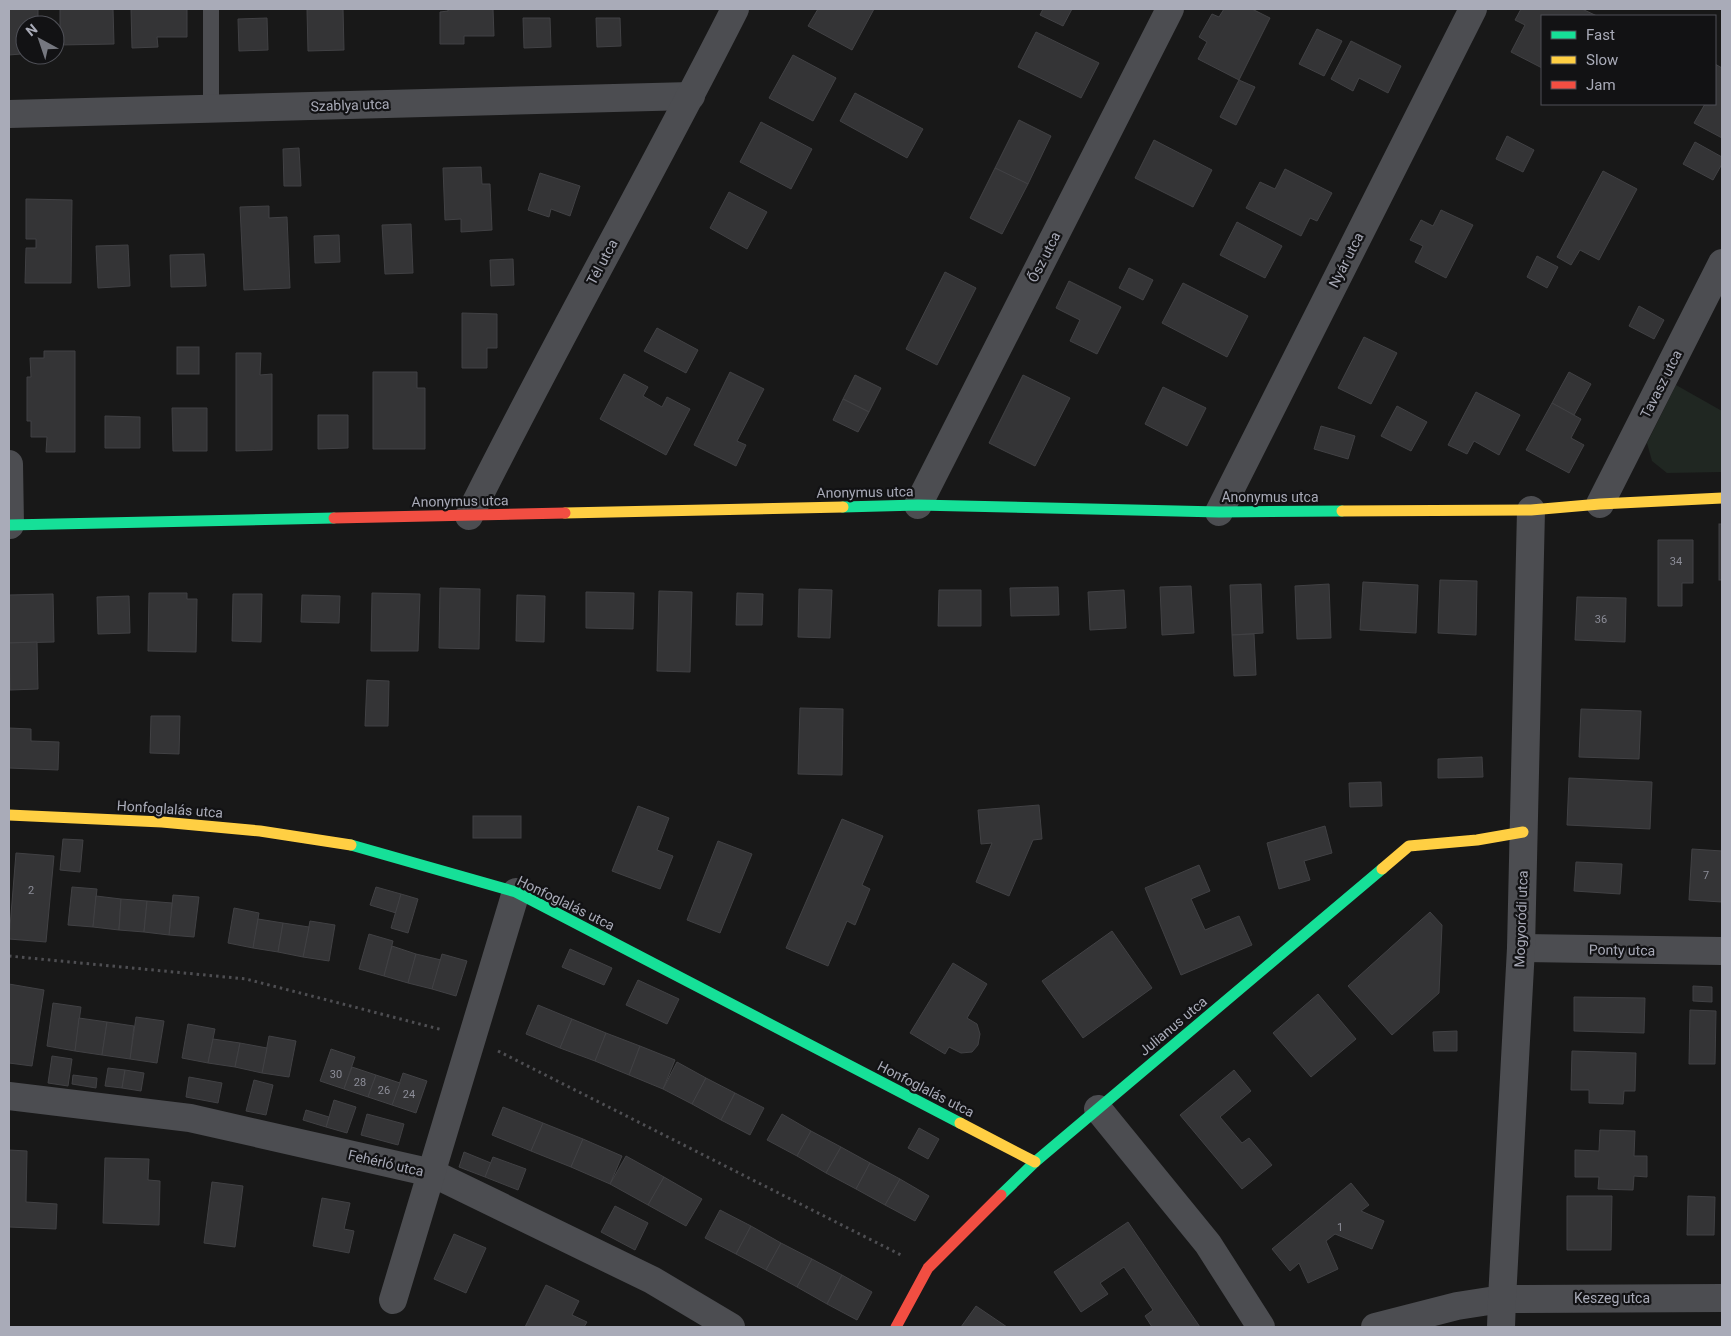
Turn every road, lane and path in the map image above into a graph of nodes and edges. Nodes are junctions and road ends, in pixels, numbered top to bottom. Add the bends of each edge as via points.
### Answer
1 (211, 9) edge
2 (735, 9) edge
3 (1170, 9) edge
4 (1473, 9) edge
5 (691, 96) junction
6 (211, 109) junction
7 (9, 114) edge
8 (1722, 263) edge
9 (9, 464) edge
10 (1722, 498) edge
11 (1600, 504) junction
12 (918, 505) junction
13 (1531, 510) junction
14 (1219, 512) junction
15 (469, 516) junction
16 (9, 525) edge
17 (9, 815) edge
18 (1523, 832) junction
19 (516, 892) junction
20 (1521, 948) junction
21 (1722, 951) edge
22 (9, 1096) edge
23 (1098, 1109) junction
24 (1035, 1162) junction
25 (432, 1173) junction
26 (1722, 1298) edge
27 (1502, 1299) junction
28 (393, 1300) dead end
29 (731, 1327) edge
30 (896, 1327) edge
31 (1261, 1327) edge
32 (1375, 1327) edge
33 (1501, 1327) edge

1 - 6 lane
2 - 5 street, Tél utca
3 - 12 street, Ősz utca
4 - 14 street, Nyár utca
5 - 6 street, Szablya utca
5 - 15 street, Tél utca
6 - 7 street, Szablya utca
8 - 11 street, Tavasz utca
9 - 16 street
10 - 11 street, Anonymus utca
11 - 13 street, Anonymus utca
12 - 14 street, Anonymus utca
12 - 15 street, Anonymus utca
13 - 14 street, Anonymus utca
13 - 18 street, Mogyoródi utca
15 - 16 street, Anonymus utca
17 - 19 street, Honfoglalás utca via 162,822 260,831 346,844
18 - 20 street, Mogyoródi utca
18 - 23 street, Julianus utca via 1409,846
19 - 24 street, Honfoglalás utca
19 - 25 street
20 - 21 street, Ponty utca
20 - 27 street, Mogyoródi utca
22 - 25 street, Fehérló utca via 190,1118
23 - 24 street, Julianus utca
23 - 31 street via 1208,1244
24 - 30 street, Julianus utca via 928,1268
25 - 28 street
25 - 29 street, Fehérló utca via 652,1280
26 - 27 street, Keszeg utca
27 - 32 street, Keszeg utca via 1457,1306
27 - 33 street, Mogyoródi utca

